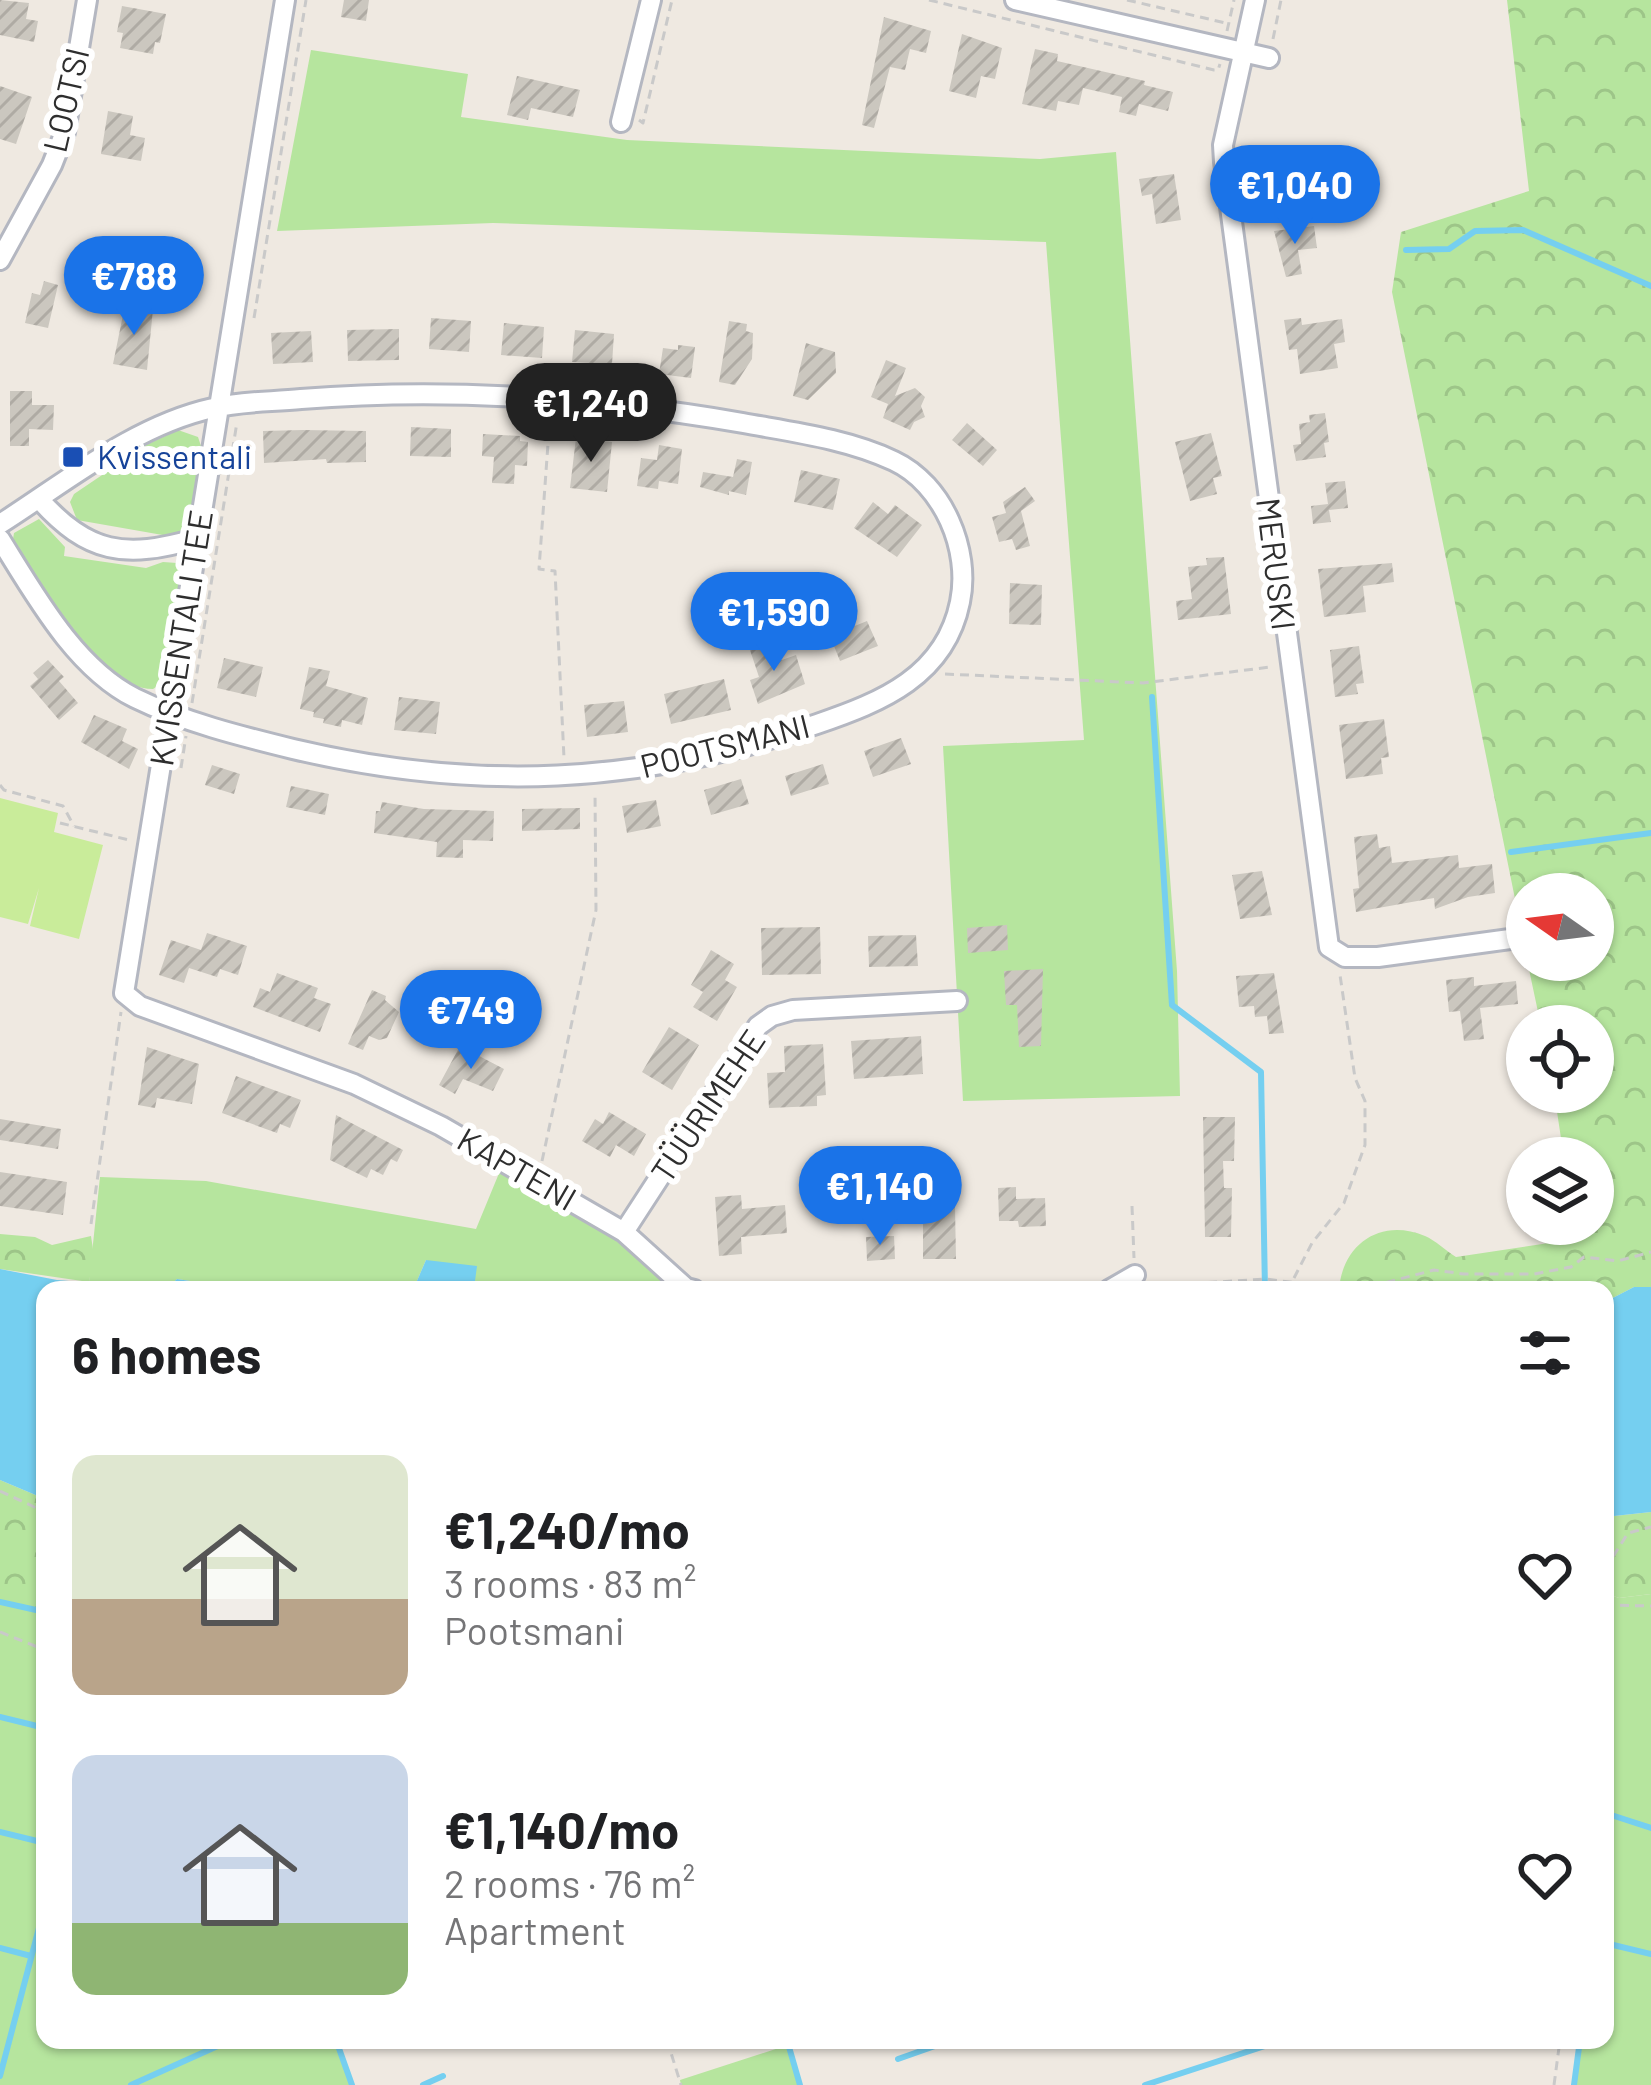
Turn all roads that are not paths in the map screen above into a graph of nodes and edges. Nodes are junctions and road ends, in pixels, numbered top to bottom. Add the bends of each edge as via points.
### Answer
1 (87, 0) edge
2 (285, 0) edge
3 (650, 0) edge
4 (1015, 0) edge
5 (1255, 0) edge
6 (1242, 53) junction
7 (1268, 58) dead end
8 (620, 122) dead end
9 (0, 260) edge
10 (218, 406) junction
11 (39, 500) junction
12 (0, 524) edge
13 (0, 539) edge
14 (195, 539) junction
15 (170, 712) junction
16 (1506, 940) edge
17 (124, 993) joint
18 (957, 1001) dead end
19 (624, 1232) junction
20 (1135, 1275) road end
21 (678, 1281) edge
22 (1125, 1281) edge

1 - 9 street, LOOTSI via 65,131
2 - 10 street, KVISSENTALI TEE
3 - 8 street
4 - 6 street
5 - 6 street, MERUSKI
6 - 7 street
6 - 16 street, MERUSKI via 1224,161 1329,947 1345,957 1378,956
10 - 11 street via 155,428
10 - 14 street, KVISSENTALI TEE
10 - 15 street, POOTSMANI via 469,394 768,428 910,471 954,527 963,579 951,632 925,671 898,692 751,747 660,766 506,778 354,763
11 - 12 street
11 - 14 street via 90,543 148,549
13 - 15 street via 91,666
14 - 15 street, KVISSENTALI TEE
15 - 17 street, KVISSENTALI TEE
17 - 19 street, KAPTENI via 140,1006 354,1084
18 - 19 street, TÜÜRIMEHE via 772,1016
19 - 21 street, KAPTENI
20 - 22 street

